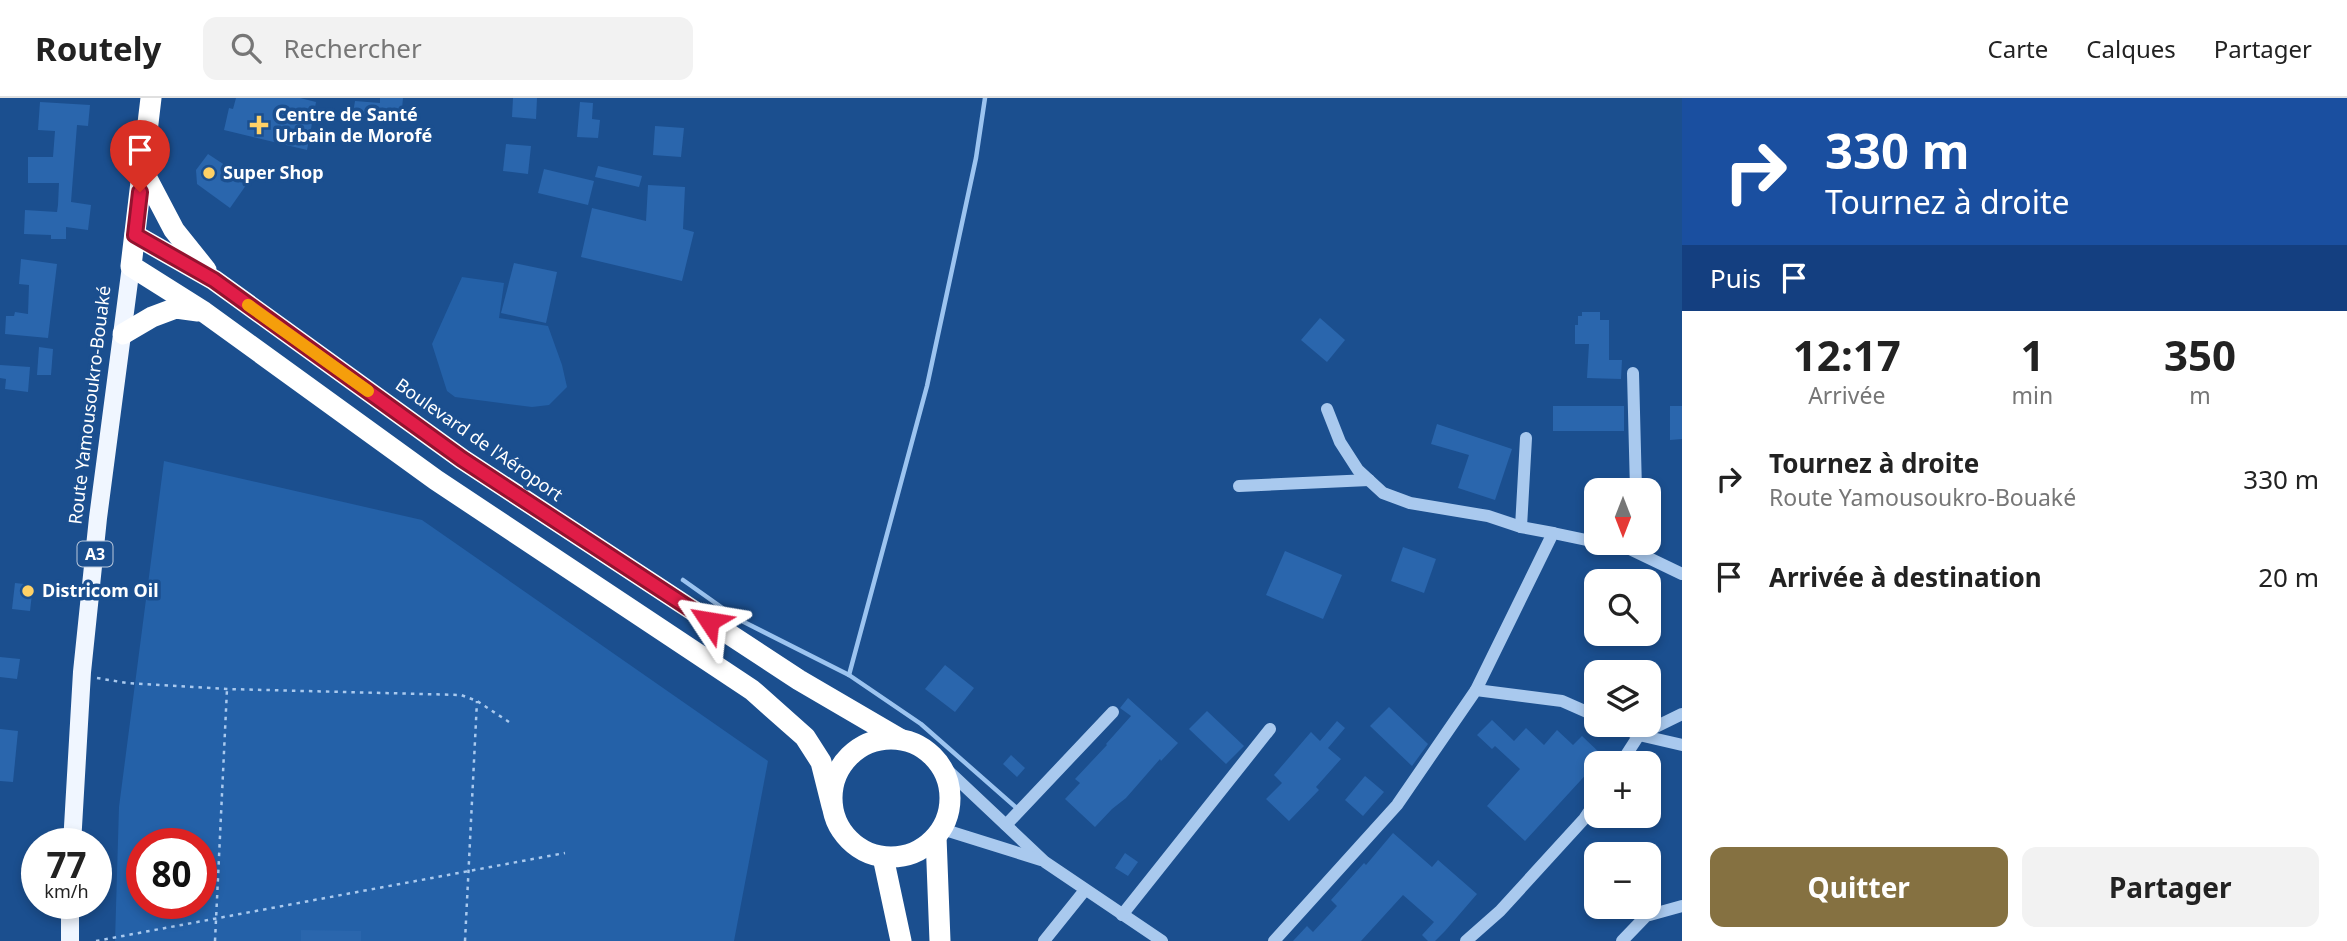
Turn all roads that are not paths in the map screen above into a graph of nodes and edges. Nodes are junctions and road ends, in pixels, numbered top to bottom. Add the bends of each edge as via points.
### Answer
1 (150, 98) edge
2 (143, 170) junction
3 (135, 235) junction
4 (131, 266) junction
5 (214, 280) junction
6 (204, 312) junction
7 (123, 334) junction
8 (1633, 373) dead end
9 (1327, 409) dead end
10 (1526, 438) dead end
11 (1636, 478) edge
12 (1369, 480) junction
13 (1239, 486) dead end
14 (1521, 527) junction
15 (1553, 533) junction
16 (1584, 539) edge
17 (1647, 555) edge
18 (1682, 574) edge
19 (1476, 690) junction
20 (1584, 711) edge
21 (1112, 712) dead end
22 (1682, 713) edge
23 (1661, 724) edge
24 (1270, 729) dead end
25 (1648, 737) edge
26 (900, 739) junction
27 (1682, 745) edge
28 (941, 764) junction
29 (832, 806) junction
30 (1584, 819) edge
31 (1006, 825) junction
32 (73, 828) edge
33 (939, 833) junction
34 (883, 857) junction
35 (1045, 862) junction
36 (1085, 890) junction
37 (1682, 906) edge
38 (1122, 915) junction
39 (71, 919) edge
40 (70, 941) edge
41 (901, 941) edge
42 (940, 941) edge
43 (1044, 941) edge
44 (1162, 941) edge
45 (1274, 941) edge
46 (1466, 941) edge
47 (1622, 941) edge

1 - 2 highway, Route Yamousoukro-Bouaké / A3
2 - 3 highway, Route Yamousoukro-Bouaké / A3
2 - 5 highway via 174,230
3 - 4 highway, Route Yamousoukro-Bouaké / A3
3 - 5 highway, Boulevard de l'Aéroport
4 - 6 highway
4 - 7 main road, Route Yamousoukro-Bouaké / A3
5 - 26 highway, Boulevard de l'Aéroport via 462,459 799,680
6 - 7 highway via 176,308
6 - 29 highway via 436,480 752,690 805,737 821,762
7 - 32 main road, Route Yamousoukro-Bouaké / A3 via 82,672
8 - 11 street
9 - 12 street via 1340,442
10 - 14 street
12 - 13 street
12 - 14 street via 1383,493 1410,503 1488,516
14 - 15 street
15 - 16 street
15 - 19 street
17 - 18 street
19 - 20 street via 1562,701
19 - 45 street via 1397,805
21 - 31 street
22 - 23 street
24 - 38 street
25 - 27 street
26 - 28 highway via 916,743
26 - 29 highway via 864,744 849,755 835,778
28 - 31 street
28 - 33 highway via 951,801
29 - 34 highway via 837,824 849,840
30 - 46 street
31 - 35 street
33 - 34 highway via 921,850
33 - 35 street
33 - 42 highway
34 - 41 highway
35 - 36 street
36 - 38 street
36 - 43 street
37 - 47 street via 1646,916
38 - 44 street
39 - 40 main road

